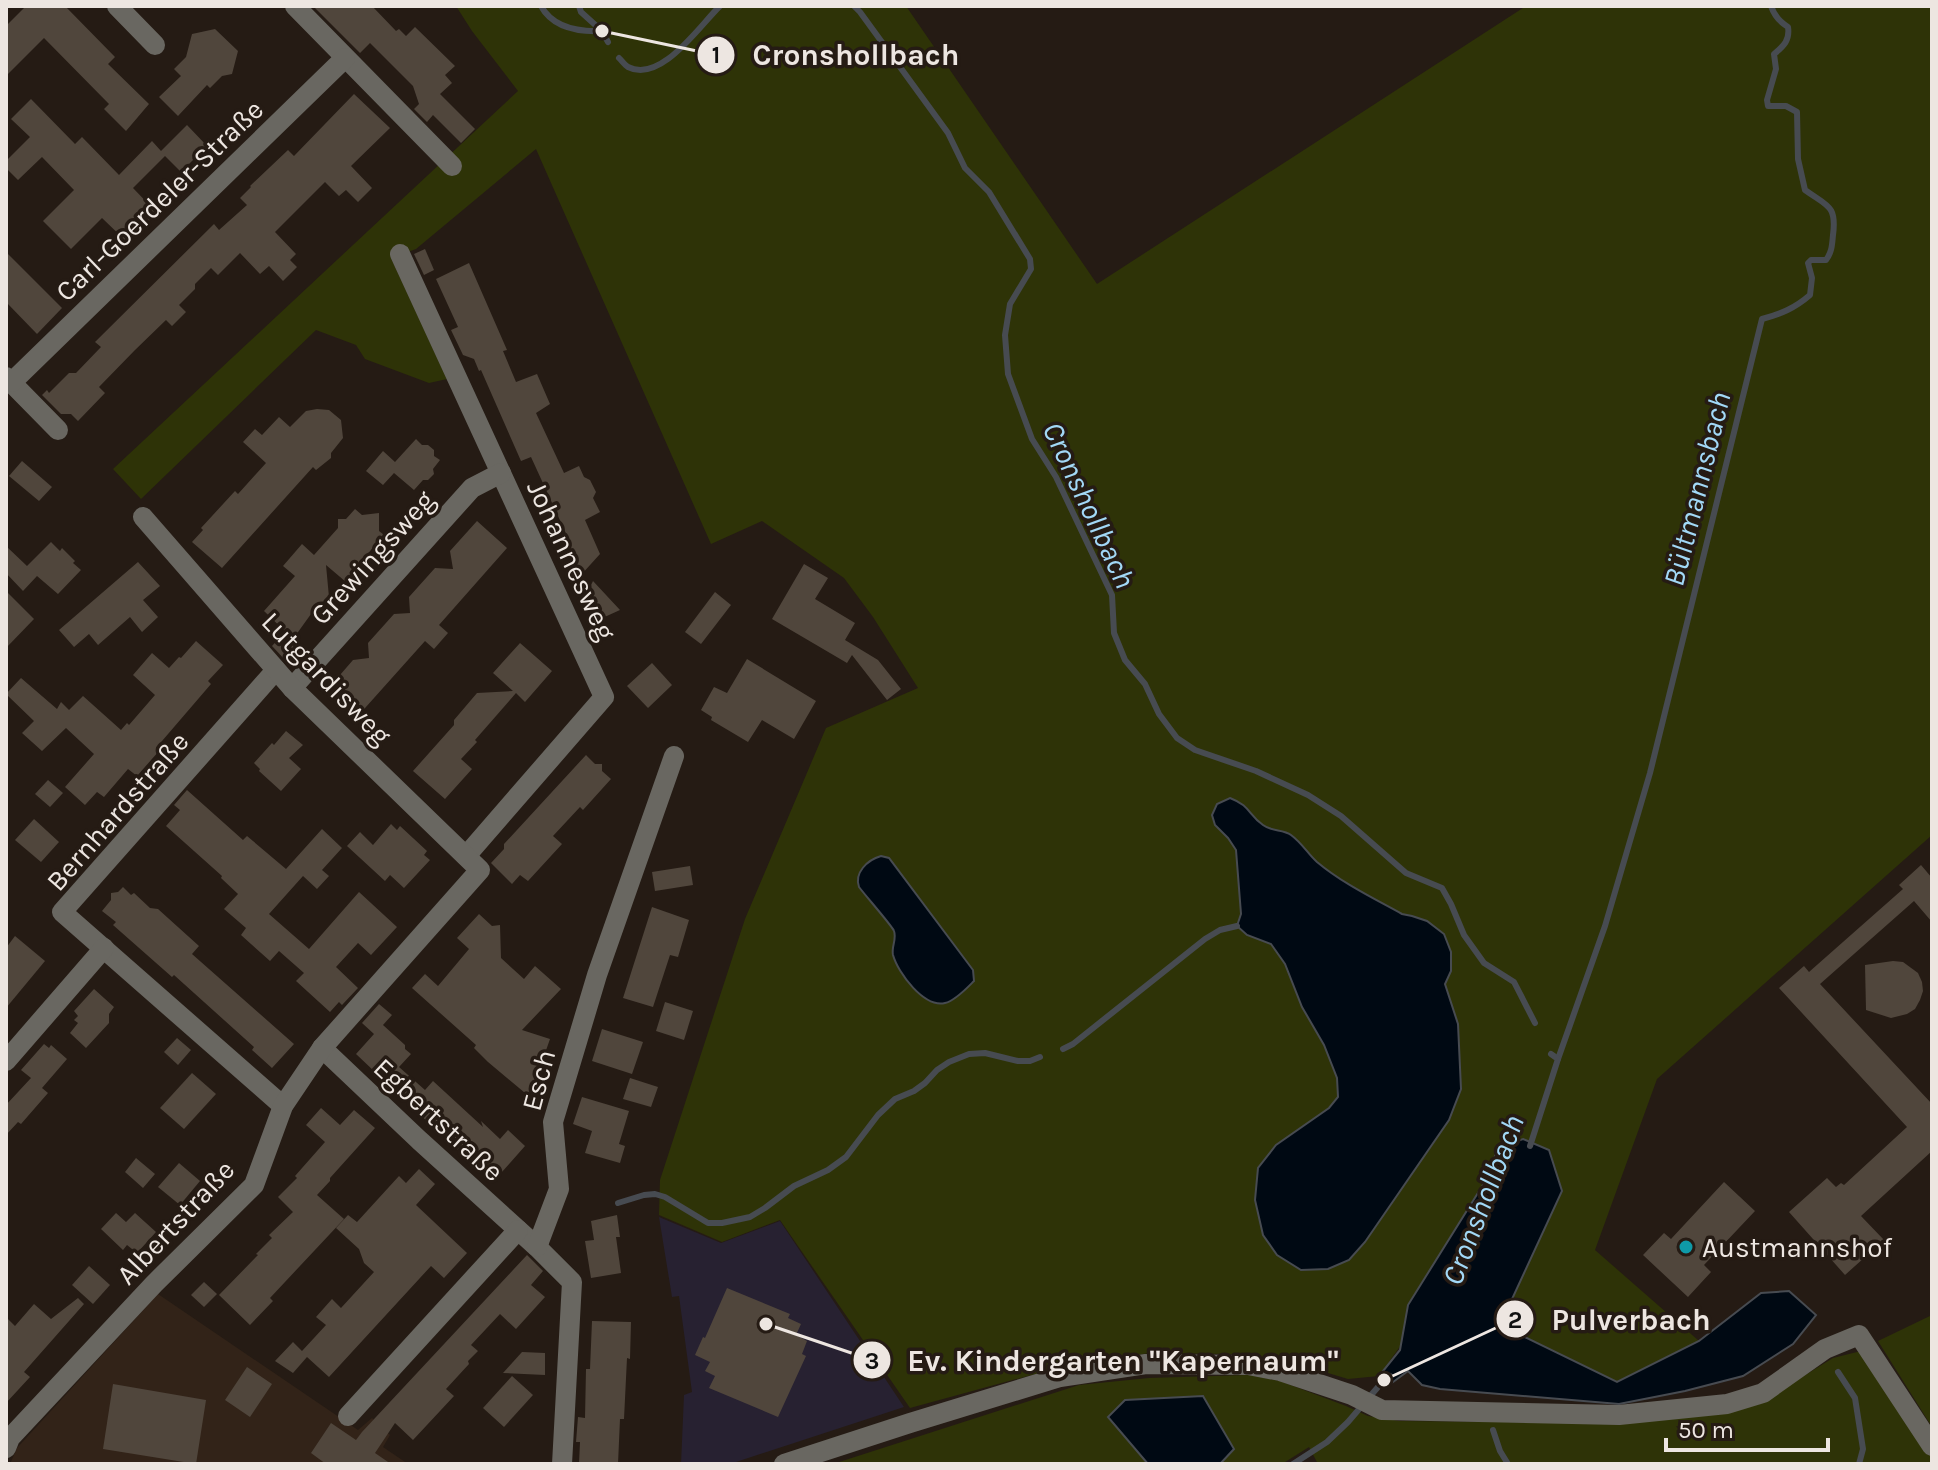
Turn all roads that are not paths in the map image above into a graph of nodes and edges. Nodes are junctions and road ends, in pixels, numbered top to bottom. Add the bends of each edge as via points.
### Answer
1 (117, 6) edge
2 (295, 6) edge
3 (155, 45) dead end
4 (345, 58) junction
5 (452, 166) dead end
6 (400, 254) dead end
7 (9, 380) edge
8 (58, 430) dead end
9 (501, 473) junction
10 (143, 517) dead end
11 (276, 670) junction
12 (292, 688) junction
13 (674, 756) dead end
14 (473, 863) junction
15 (104, 948) junction
16 (322, 1048) junction
17 (6, 1061) edge
18 (283, 1106) junction
19 (518, 1230) junction
20 (537, 1247) junction
21 (348, 1416) dead end
22 (1932, 1446) edge
23 (6, 1448) edge
24 (562, 1464) edge
25 (784, 1464) edge

1 - 3 street
2 - 4 street
4 - 5 street
4 - 7 street, Carl-Goerdeler-Straße
6 - 9 street, Johannesweg
7 - 8 street
9 - 12 street, Grewingsweg via 472,488
9 - 14 street, Johannesweg via 604,697
10 - 11 street, Lutgardisweg
11 - 12 street, Lutgardisweg
11 - 15 street, Bernhardstraße via 62,912
12 - 14 street, Lutgardisweg
13 - 20 street, Esch via 597,975 553,1122 559,1189
14 - 16 street, Albertstraße
15 - 17 street
15 - 18 street, Bernhardstraße
16 - 18 street, Albertstraße
16 - 19 street, Egbertstraße
18 - 23 street, Albertstraße via 254,1185 144,1295
19 - 20 street, Egbertstraße
19 - 21 street
20 - 24 street via 572,1282
22 - 25 street via 1859,1335 1825,1349 1763,1393 1727,1404 1619,1415 1382,1410 1280,1371 1248,1365 1146,1364 1060,1377

